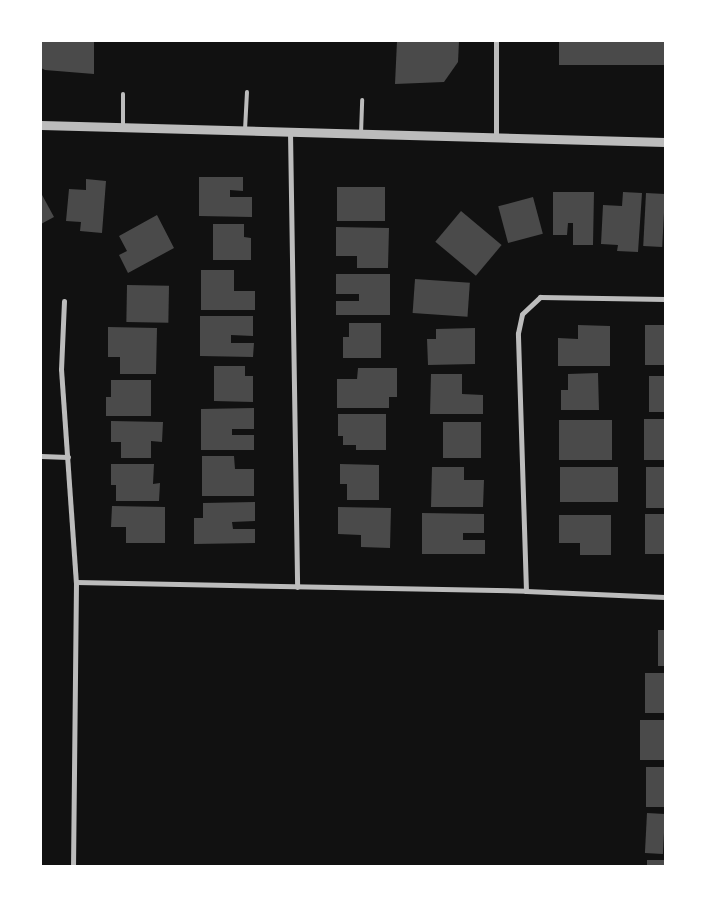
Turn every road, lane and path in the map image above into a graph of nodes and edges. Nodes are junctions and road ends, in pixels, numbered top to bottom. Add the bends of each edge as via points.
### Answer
1 (496, 41) edge
2 (247, 92) dead end
3 (124, 94) dead end
4 (362, 100) dead end
5 (41, 125) edge
6 (123, 128) junction
7 (245, 131) junction
8 (290, 132) junction
9 (361, 134) junction
10 (496, 137) junction
11 (665, 142) edge
12 (665, 300) edge
13 (64, 301) dead end
14 (41, 456) edge
15 (68, 457) junction
16 (76, 582) junction
17 (297, 587) junction
18 (526, 591) junction
19 (665, 597) edge
20 (73, 866) edge

1 - 10 street
2 - 7 lane
3 - 6 lane
4 - 9 lane
5 - 6 street
6 - 7 street
7 - 8 street
8 - 9 street
8 - 17 street
9 - 10 street
10 - 11 street
12 - 18 street via 540,297 522,314 518,333
13 - 15 street via 61,369
14 - 15 street
15 - 16 street
16 - 17 street
16 - 20 street
17 - 18 street
18 - 19 street

